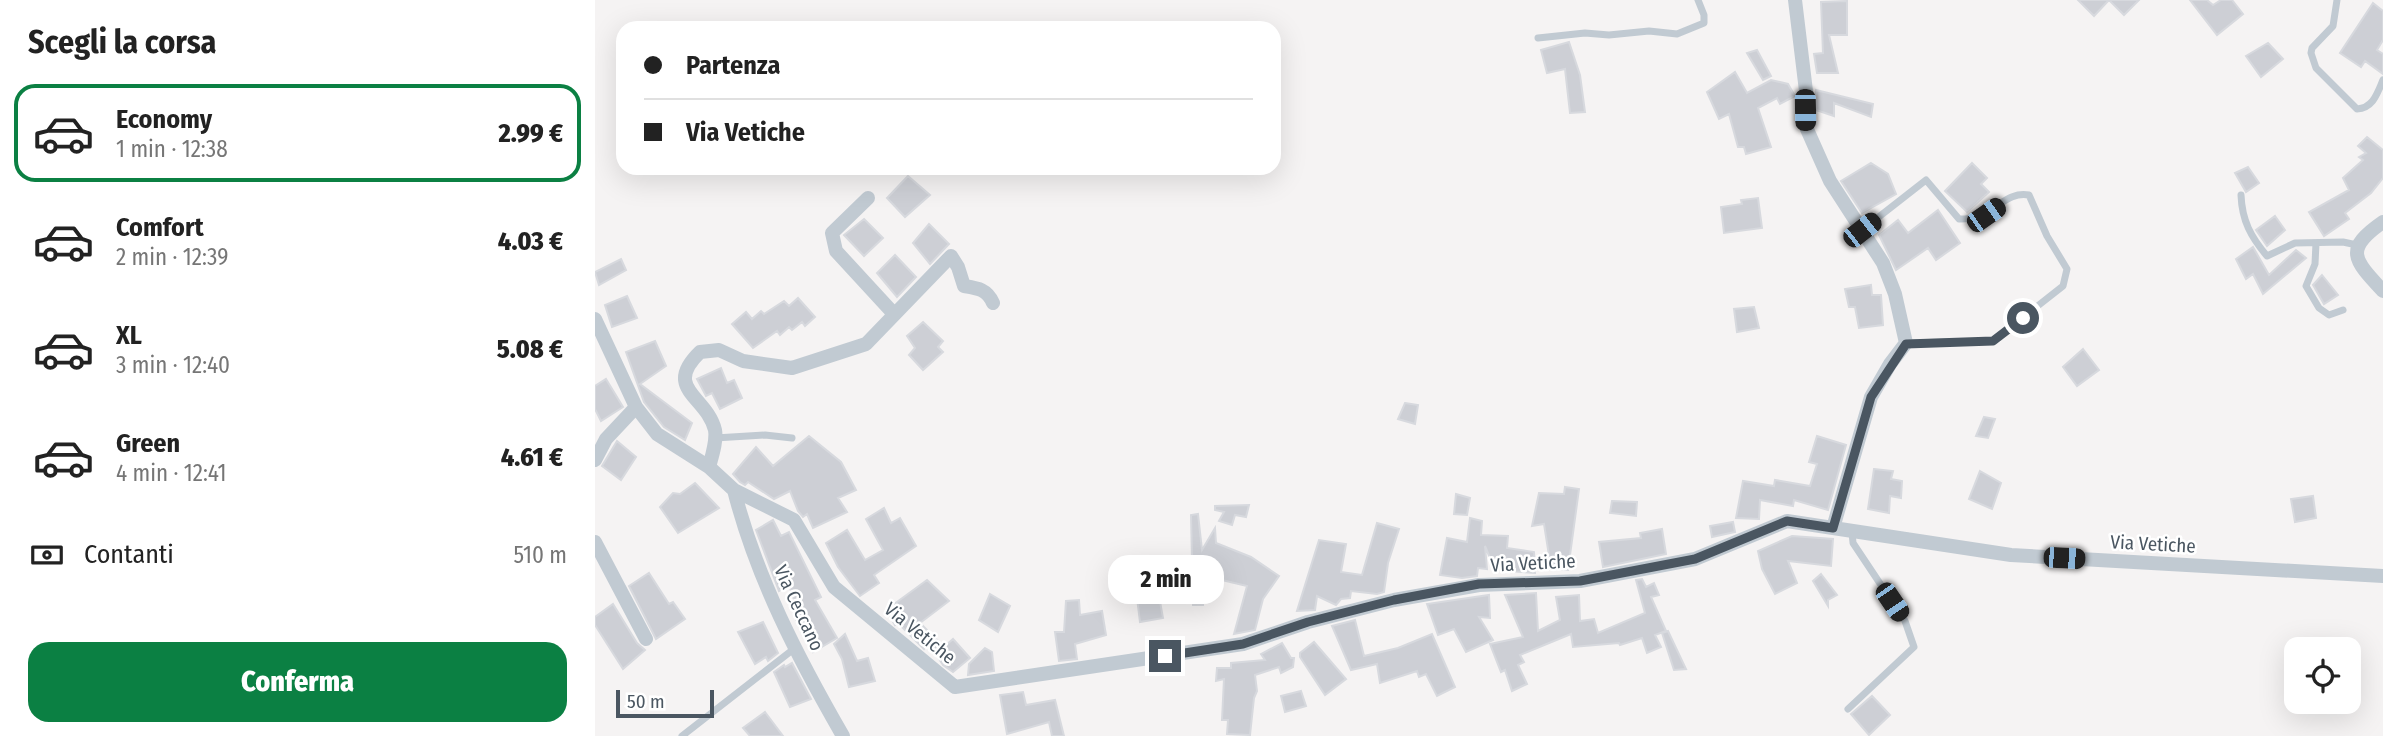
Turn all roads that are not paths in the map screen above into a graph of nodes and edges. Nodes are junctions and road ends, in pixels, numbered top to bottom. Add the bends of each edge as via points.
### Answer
1 (1698, 0) edge
2 (1795, 0) edge
3 (2337, 0) edge
4 (1538, 38) dead end
5 (2383, 80) edge
6 (2241, 195) dead end
7 (867, 198) dead end
8 (2383, 222) edge
9 (1862, 230) junction
10 (2316, 243) junction
11 (2357, 245) junction
12 (2383, 291) edge
13 (993, 303) dead end
14 (2343, 310) dead end
15 (894, 314) junction
16 (595, 319) edge
17 (1906, 344) junction
18 (636, 407) junction
19 (600, 438) edge
20 (715, 438) junction
21 (792, 438) dead end
22 (595, 460) edge
23 (709, 467) junction
24 (734, 490) junction
25 (1833, 528) junction
26 (1852, 530) junction
27 (595, 542) edge
28 (2383, 576) edge
29 (646, 639) dead end
30 (796, 647) junction
31 (1848, 709) dead end
32 (682, 736) edge
33 (843, 736) edge

1 - 4 lane via 1704,23 1677,34 1649,31
2 - 9 street via 1806,127 1830,181
3 - 5 lane via 2333,26 2312,48 2316,68 2357,109 2372,103
6 - 10 lane via 2247,229 2267,256 2295,243
7 - 15 street via 832,233 832,242
8 - 11 street
9 - 17 street via 1895,293
9 - 17 lane via 1926,180 1959,219 1986,215 2012,195 2029,195 2067,269 2063,286 1993,341
10 - 11 lane
10 - 14 lane via 2315,264 2306,286 2329,315
11 - 12 street via 2363,265
13 - 15 street via 990,295 964,286 951,256
15 - 20 street via 866,344 792,368 743,361 719,351 699,352 688,363 684,382 704,408
16 - 18 street
17 - 25 street via 1871,397
18 - 19 street
18 - 23 street, Via Vetiche via 657,434
19 - 22 street
20 - 21 lane
20 - 23 street
23 - 24 street, Via Vetiche
24 - 25 street, Via Vetiche via 795,520 834,587 955,687 1243,644 1394,600 1479,584 1580,581 1695,559 1787,521
24 - 30 street, Via Ceccano via 746,538
25 - 26 street, Via Vetiche
26 - 28 street, Via Vetiche via 2011,555
26 - 31 lane via 1853,542 1905,621 1914,647
27 - 29 street
30 - 32 lane
30 - 33 street, Via Ceccano

